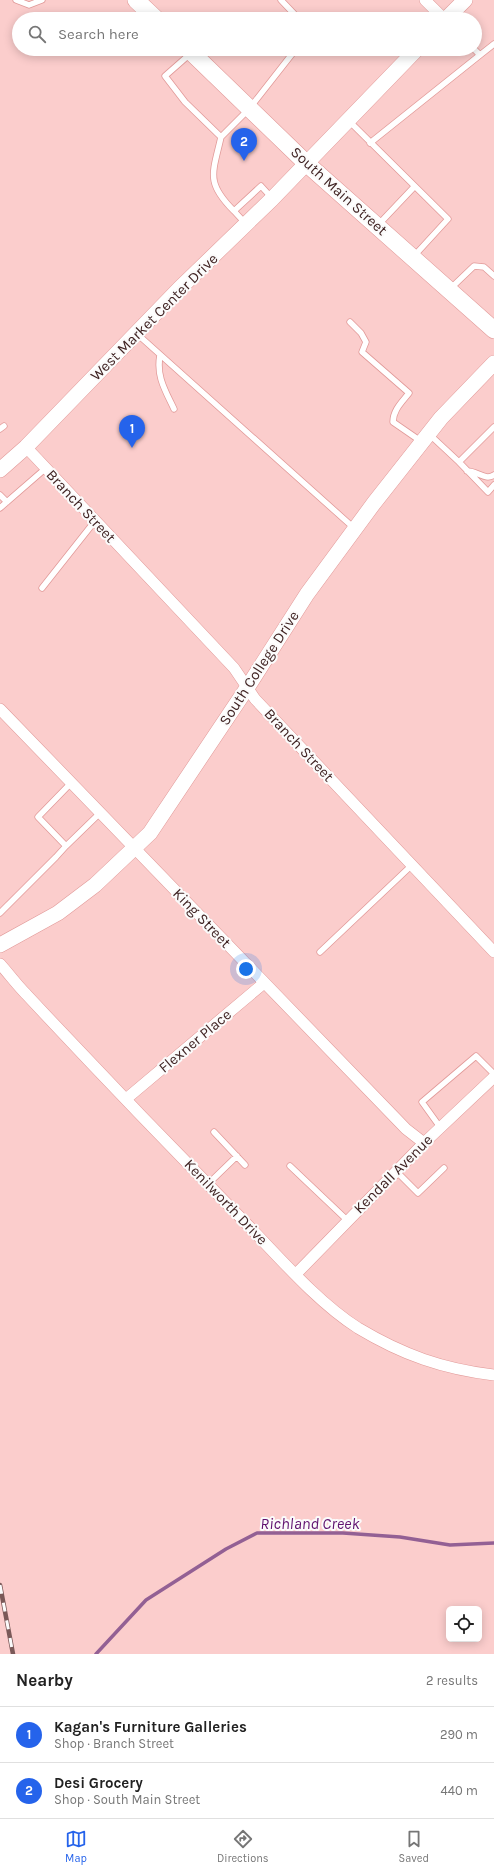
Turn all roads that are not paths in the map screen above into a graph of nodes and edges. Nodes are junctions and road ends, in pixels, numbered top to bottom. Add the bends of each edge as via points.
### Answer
1 (16, 0) edge
2 (42, 0) edge
3 (137, 0) edge
4 (281, 0) edge
5 (425, 0) edge
6 (465, 0) edge
7 (149, 12) edge
8 (292, 12) edge
9 (438, 12) edge
10 (453, 12) edge
11 (494, 44) edge
12 (482, 53) edge
13 (185, 56) edge
14 (195, 56) edge
15 (291, 56) edge
16 (410, 56) edge
17 (479, 56) edge
18 (249, 109) junction
19 (348, 120) junction
20 (221, 137) junction
21 (370, 143) junction
22 (306, 162) junction
23 (414, 187) junction
24 (272, 198) junction
25 (234, 211) junction
26 (246, 224) junction
27 (378, 226) junction
28 (413, 258) junction
29 (494, 276) edge
30 (449, 290) junction
31 (350, 322) dead end
32 (494, 330) edge
33 (136, 333) junction
34 (160, 355) junction
35 (494, 363) edge
36 (174, 409) dead end
37 (494, 427) edge
38 (425, 438) junction
39 (26, 447) junction
40 (459, 462) junction
41 (46, 468) junction
42 (0, 470) edge
43 (467, 471) junction
44 (494, 475) edge
45 (494, 485) edge
46 (0, 495) edge
47 (7, 502) junction
48 (0, 508) edge
49 (95, 521) junction
50 (355, 529) junction
51 (42, 588) dead end
52 (247, 688) junction
53 (0, 708) edge
54 (71, 783) junction
55 (100, 813) junction
56 (66, 846) junction
57 (134, 849) junction
58 (412, 865) junction
59 (0, 913) edge
60 (0, 945) edge
61 (320, 952) dead end
62 (494, 952) edge
63 (0, 964) edge
64 (264, 982) junction
65 (494, 1076) edge
66 (126, 1100) junction
67 (440, 1127) junction
68 (214, 1132) dead end
69 (424, 1142) junction
70 (237, 1156) junction
71 (245, 1165) dead end
72 (290, 1166) dead end
73 (444, 1168) dead end
74 (396, 1171) junction
75 (208, 1184) junction
76 (347, 1220) junction
77 (296, 1274) junction
78 (494, 1375) edge

1 - 2 lane via 29,5
3 - 7 main road
4 - 8 lane
5 - 9 street
6 - 10 main road
11 - 12 lane
13 - 20 lane via 165,76 185,102
14 - 18 main road, South Main Street
15 - 18 lane
16 - 19 main road, West Market Center Drive
17 - 21 lane
18 - 20 lane
18 - 22 main road, South Main Street
19 - 21 lane
19 - 22 main road, West Market Center Drive
20 - 25 lane via 212,176 221,198
21 - 23 lane
22 - 24 main road, West Market Center Drive
22 - 27 main road, South Main Street
23 - 27 lane
23 - 28 lane via 448,219
24 - 25 lane via 261,186
24 - 26 main road, West Market Center Drive
25 - 26 lane
26 - 33 main road, West Market Center Drive
27 - 28 main road, South Main Street
28 - 30 main road, South Main Street
29 - 30 lane via 484,267 474,266
30 - 32 main road, South Main Street
31 - 38 lane via 366,342 362,352 409,393 393,415 394,422
33 - 34 lane
33 - 39 main road, West Market Center Drive
34 - 36 lane via 160,381
34 - 50 lane
35 - 38 main road, South College Drive
37 - 40 lane
38 - 40 lane
38 - 50 main road, South College Drive
39 - 41 street, Branch Street
39 - 42 main road, West Market Center Drive
40 - 43 lane
41 - 47 lane
41 - 49 street, Branch Street
43 - 44 lane via 476,471 488,478
43 - 45 lane via 488,492
46 - 47 lane
47 - 48 lane
49 - 51 lane
49 - 52 street, Branch Street via 234,668
50 - 52 main road, South College Drive via 307,594
52 - 57 main road, South College Drive via 150,833
52 - 58 street, Branch Street
53 - 54 street, King Street
54 - 55 street, King Street
54 - 56 lane via 38,817
55 - 56 lane
55 - 57 street, King Street
56 - 59 lane
57 - 60 main road, South College Drive via 58,913
57 - 64 street, King Street
58 - 61 lane
58 - 62 street, Branch Street
63 - 66 street, Kenilworth Drive
64 - 66 street, Flexner Place
64 - 69 street, King Street via 406,1129
65 - 67 street, Kendall Avenue
65 - 67 lane via 476,1056 422,1102
66 - 75 street, Kenilworth Drive
67 - 69 street, Kendall Avenue
68 - 70 lane
69 - 74 street, Kendall Avenue
70 - 71 lane
70 - 75 lane
72 - 76 lane
73 - 74 lane via 418,1193
74 - 76 street, Kendall Avenue
75 - 77 street, Kenilworth Drive
76 - 77 street, Kendall Avenue
77 - 78 street, Kenilworth Drive via 343,1317 410,1355 465,1372

